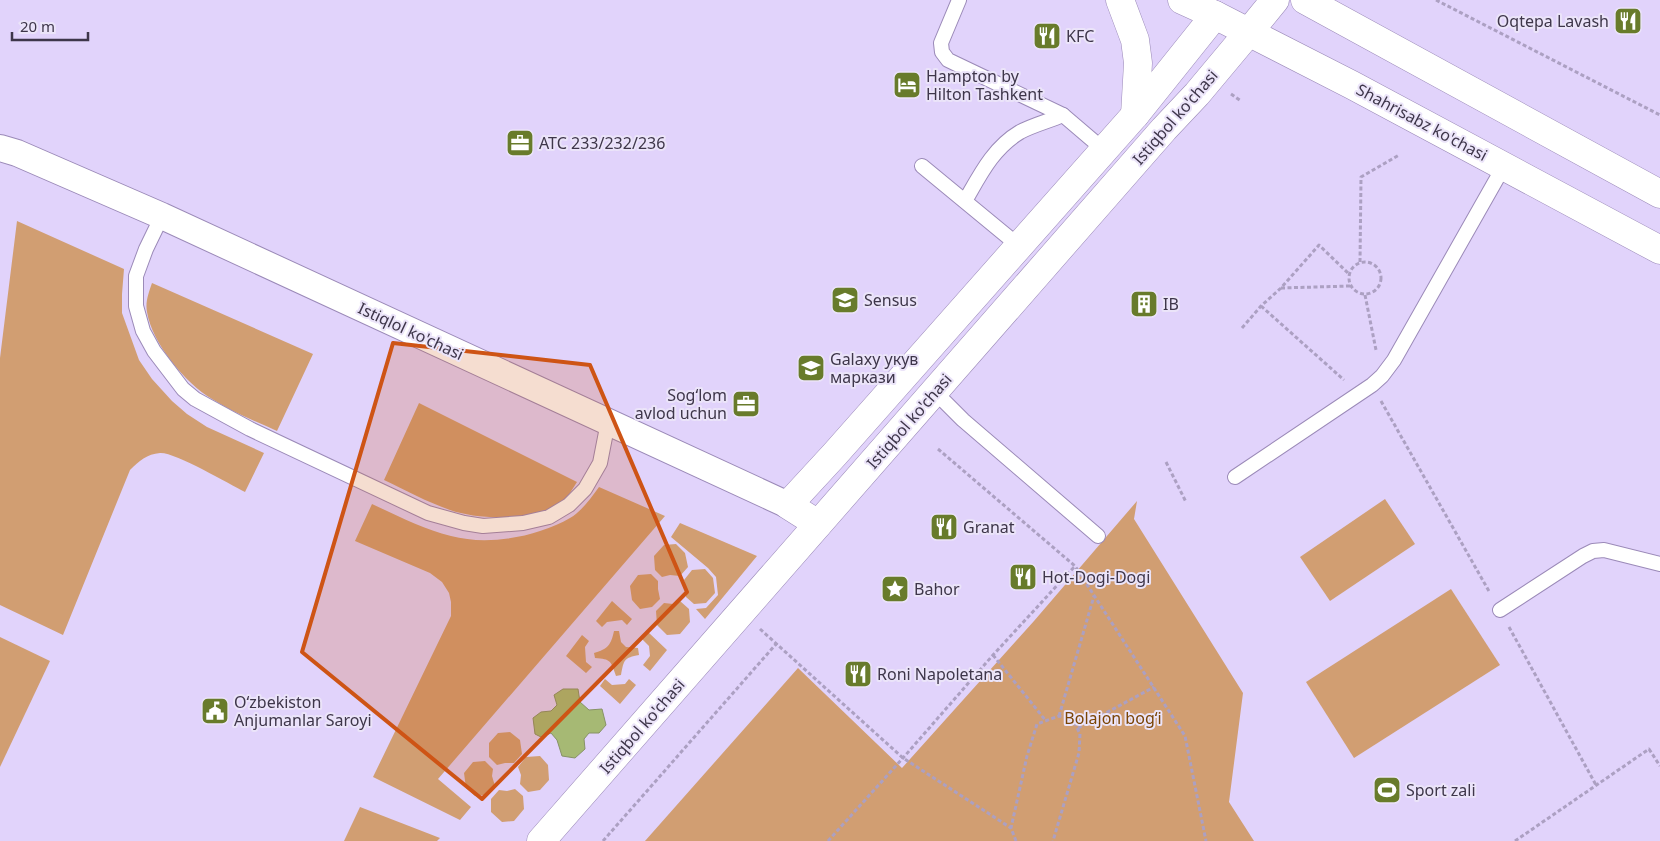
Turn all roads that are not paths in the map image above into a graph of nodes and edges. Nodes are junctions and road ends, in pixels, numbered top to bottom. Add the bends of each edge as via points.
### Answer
1 (958, 0) edge
2 (1120, 0) edge
3 (1182, 0) edge
4 (1275, 0) edge
5 (1304, 0) edge
6 (1222, 8) edge
7 (1248, 32) junction
8 (1063, 115) junction
9 (1135, 115) junction
10 (0, 148) edge
11 (1104, 150) junction
12 (922, 166) dead end
13 (1504, 166) junction
14 (1660, 194) edge
15 (965, 201) junction
16 (162, 216) junction
17 (1019, 246) junction
18 (1660, 250) edge
19 (934, 392) junction
20 (608, 422) junction
21 (1235, 477) dead end
22 (788, 505) junction
23 (818, 524) junction
24 (1098, 536) dead end
25 (1660, 564) edge
26 (1500, 610) road end
27 (541, 841) edge

1 - 8 lane via 942,43 942,52 948,60
2 - 9 street via 1138,63
3 - 6 street, Shahrisabz ko'chasi
4 - 7 street, Istiqbol ko'chasi
5 - 14 street
6 - 7 street, Shahrisabz ko'chasi
6 - 9 street, Istiqbol ko'chasi
7 - 13 street, Shahrisabz ko'chasi
7 - 19 street, Istiqbol ko'chasi
8 - 11 lane
8 - 15 lane via 1020,132 998,148
9 - 11 street, Istiqbol ko'chasi
10 - 16 street, Istiqlol ko'chasi
11 - 17 street, Istiqbol ko'chasi
12 - 15 lane
13 - 18 street, Shahrisabz ko'chasi
13 - 21 lane via 1394,360 1377,380
15 - 17 lane
16 - 20 street, Istiqlol ko'chasi
16 - 20 lane via 136,276 136,306 154,350 183,389 250,429 428,513 484,526 523,523 549,516 568,505 585,489 600,463
17 - 22 street, Istiqbol ko'chasi
19 - 23 street, Istiqbol ko'chasi
19 - 24 lane
20 - 22 street, Istiqlol ko'chasi
22 - 23 street, Istiqlol ko'chasi
23 - 27 street, Istiqbol ko'chasi
25 - 26 lane via 1604,550 1593,552

